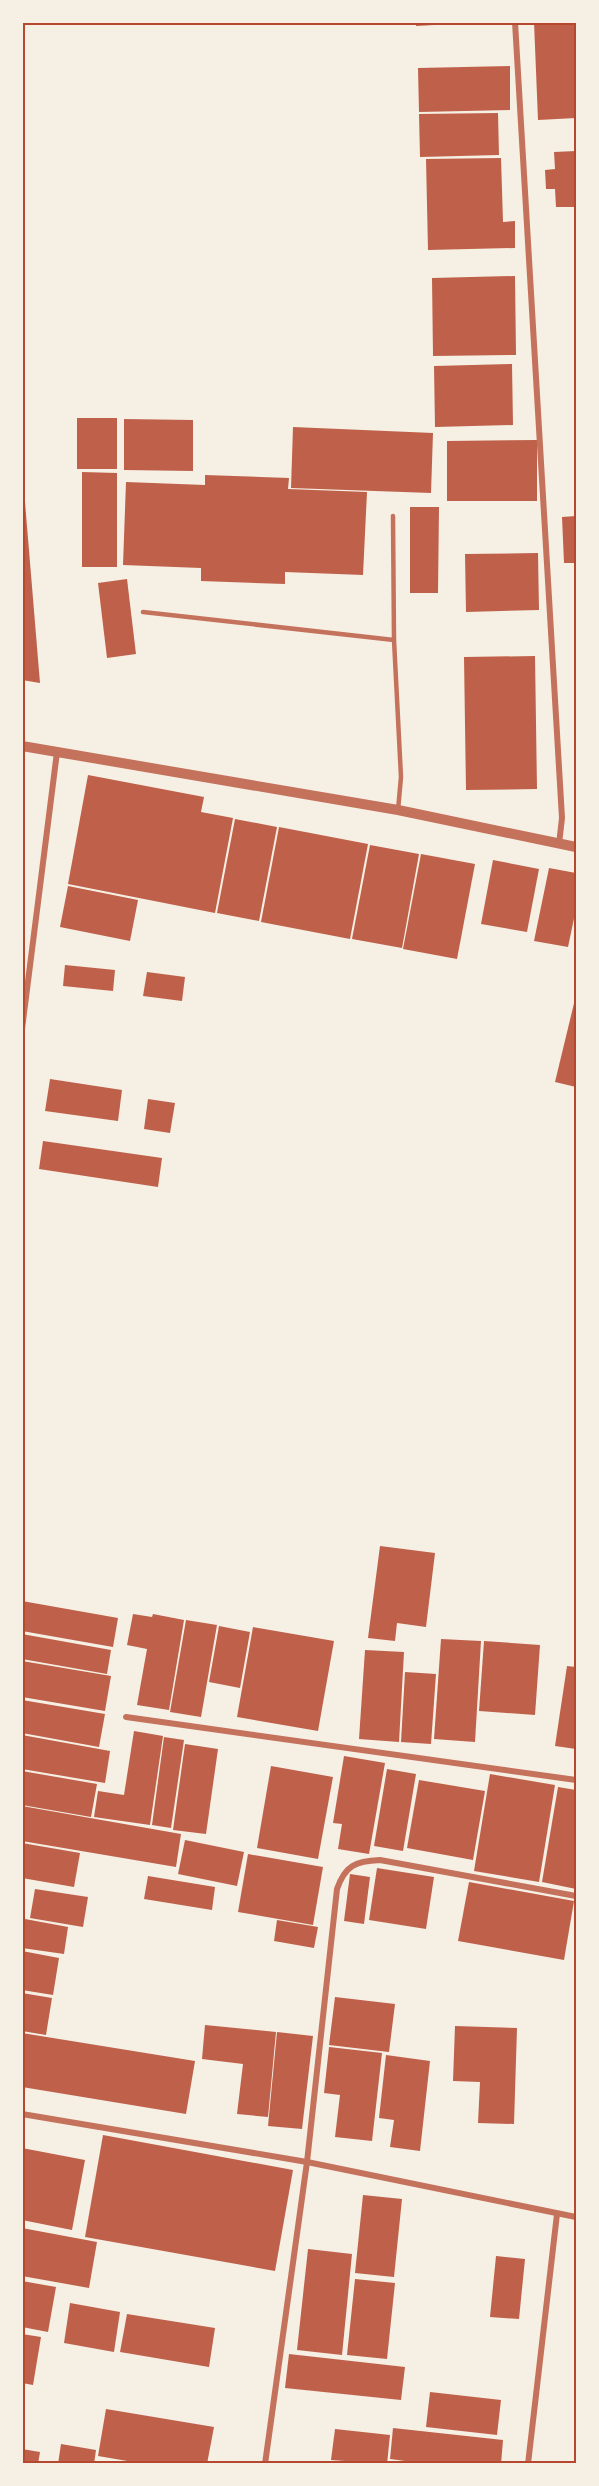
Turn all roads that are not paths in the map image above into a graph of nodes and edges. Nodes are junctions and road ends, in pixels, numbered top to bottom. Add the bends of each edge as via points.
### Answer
1 (515, 22) edge
2 (393, 516) dead end
3 (143, 612) dead end
4 (394, 640) junction
5 (22, 746) edge
6 (57, 752) junction
7 (398, 810) junction
8 (559, 844) junction
9 (576, 847) edge
10 (22, 1029) edge
11 (126, 1718) dead end
12 (576, 1780) edge
13 (576, 1896) edge
14 (22, 2114) edge
15 (307, 2162) junction
16 (557, 2214) junction
17 (576, 2217) edge
18 (265, 2463) edge
19 (528, 2463) edge

1 - 8 street via 562,818
2 - 4 lane
3 - 4 lane
4 - 7 lane via 401,777
5 - 6 street
6 - 7 street
6 - 10 street
7 - 8 street
8 - 9 street
11 - 12 street
13 - 15 street via 380,1860 360,1862 342,1874 337,1889
14 - 15 street
15 - 16 street
15 - 18 street
16 - 17 street
16 - 19 street

